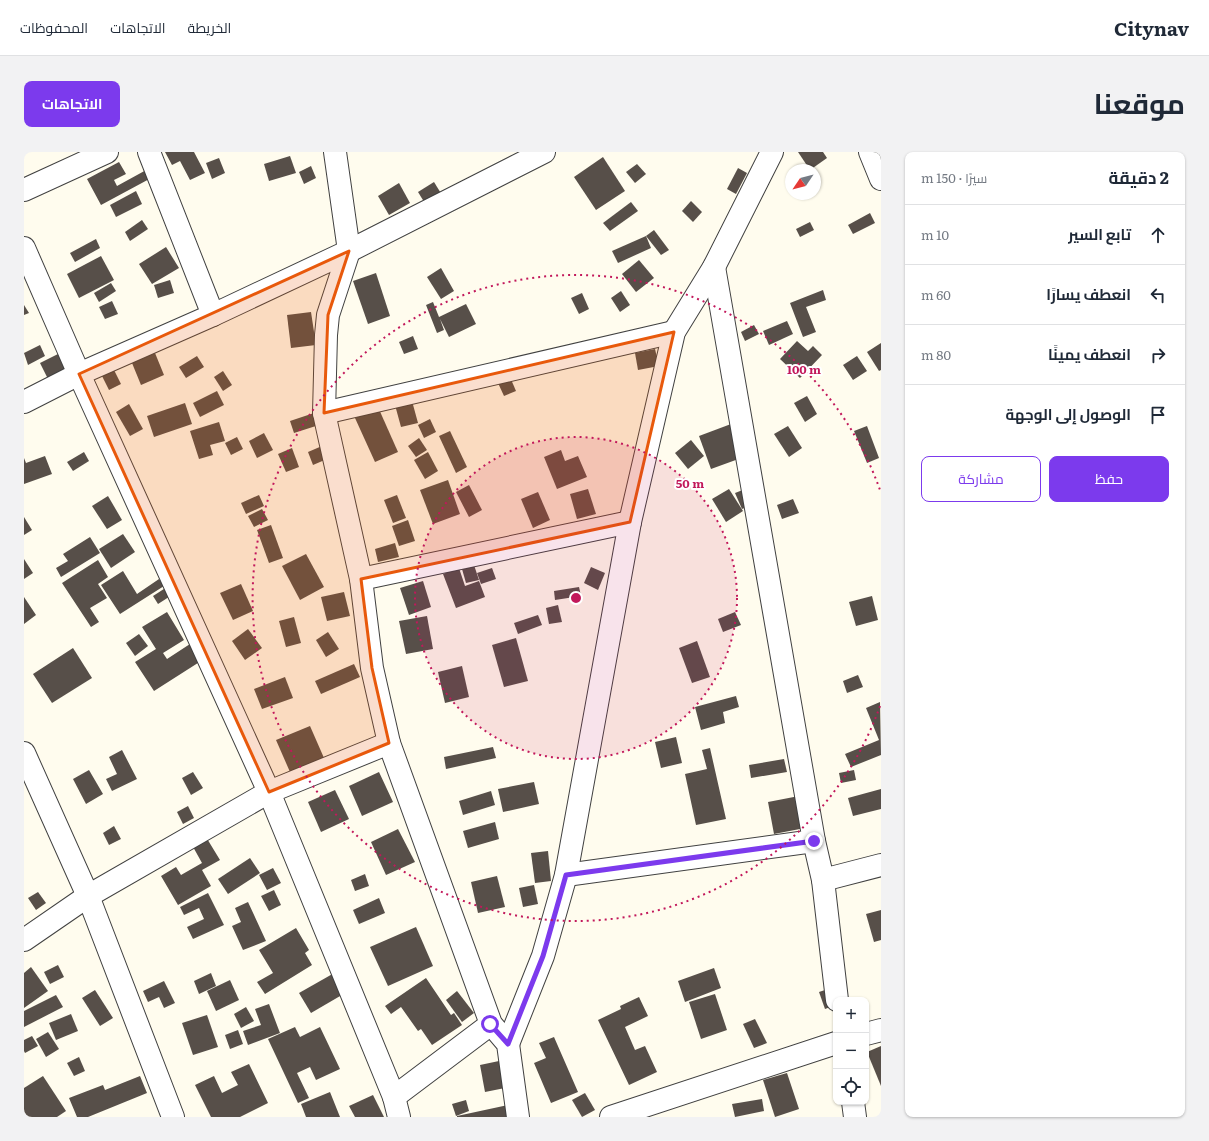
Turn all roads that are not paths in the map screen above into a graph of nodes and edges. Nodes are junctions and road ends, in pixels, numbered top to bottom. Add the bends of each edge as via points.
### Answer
1 (107, 152) edge
2 (149, 152) edge
3 (335, 152) edge
4 (544, 152) edge
5 (772, 152) edge
6 (870, 152) edge
7 (881, 179) edge
8 (24, 190) edge
9 (24, 248) edge
10 (349, 251) junction
11 (714, 267) junction
12 (213, 315) junction
13 (674, 332) junction
14 (79, 374) junction
15 (24, 402) edge
16 (324, 413) junction
17 (630, 522) junction
18 (361, 579) junction
19 (389, 743) junction
20 (24, 753) edge
21 (269, 792) junction
22 (814, 841) junction
23 (881, 865) edge
24 (566, 875) junction
25 (823, 880) junction
26 (88, 896) junction
27 (24, 940) edge
28 (837, 997) edge
29 (490, 1024) junction
30 (881, 1030) edge
31 (869, 1033) edge
32 (833, 1043) edge
33 (508, 1044) junction
34 (853, 1105) edge
35 (396, 1107) edge
36 (173, 1117) edge
37 (518, 1117) edge
38 (611, 1117) edge
39 (855, 1117) edge

1 - 8 street
2 - 12 street
3 - 10 street
4 - 10 street
5 - 11 street
6 - 7 street
9 - 14 street
10 - 12 street
10 - 16 street via 328,315
11 - 13 street
11 - 22 street
12 - 14 street
13 - 16 street
13 - 17 street
14 - 15 street
14 - 21 street
16 - 18 street
17 - 18 street
17 - 24 street
18 - 19 street via 372,668
19 - 21 street
19 - 29 street
20 - 26 street
21 - 26 street
21 - 35 street
22 - 24 street
22 - 25 street
23 - 25 street
24 - 33 street via 543,956
25 - 28 street
26 - 27 street
26 - 36 street
29 - 33 street
29 - 35 street
30 - 31 street
32 - 38 street
33 - 37 street
34 - 39 street

